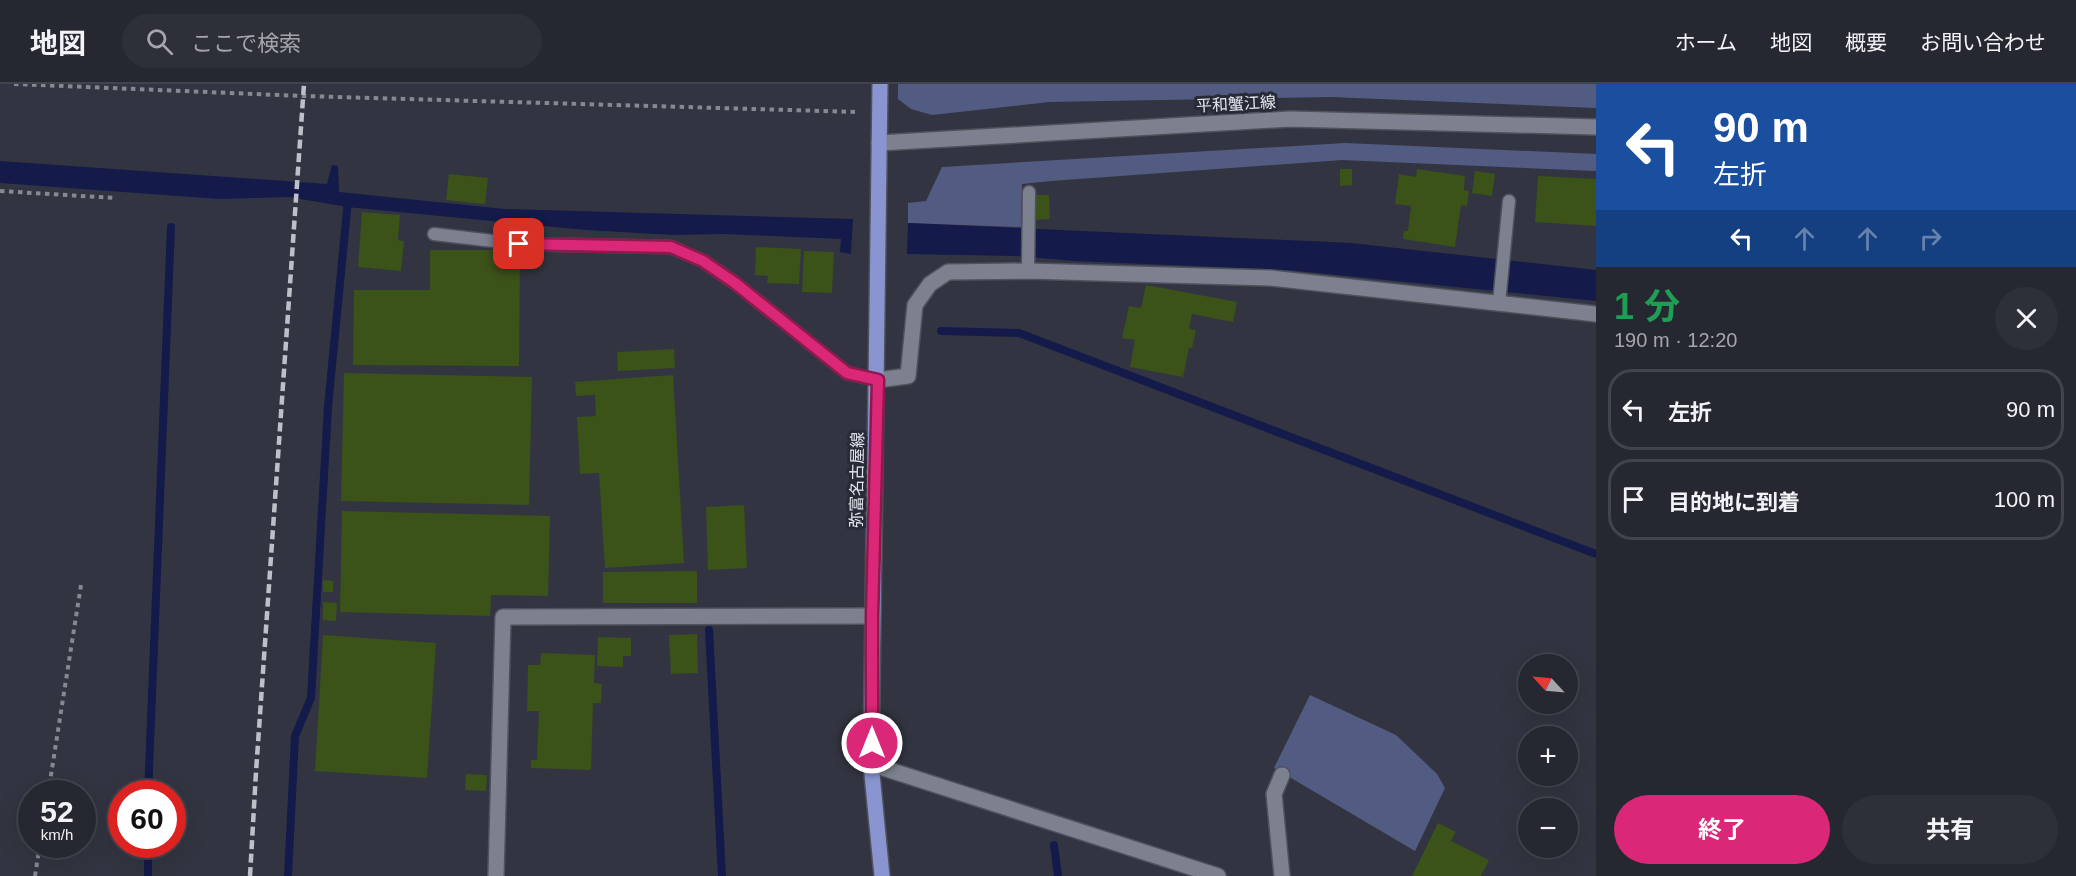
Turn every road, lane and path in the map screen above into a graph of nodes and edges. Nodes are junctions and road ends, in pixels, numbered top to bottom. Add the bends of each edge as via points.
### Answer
1 (14, 84) edge
2 (880, 84) edge
3 (879, 113) junction
4 (1596, 127) edge
5 (879, 143) junction
6 (0, 191) edge
7 (1029, 192) dead end
8 (115, 198) dead end
9 (1509, 201) dead end
10 (434, 234) dead end
11 (1028, 266) junction
12 (1499, 298) junction
13 (1596, 314) edge
14 (878, 380) junction
15 (81, 585) dead end
16 (872, 616) junction
17 (871, 764) junction
18 (1282, 775) dead end
19 (50, 780) edge
20 (38, 858) edge
21 (35, 876) edge
22 (496, 876) edge
23 (882, 876) edge
24 (1218, 876) edge
25 (1282, 876) edge

1 - 3 path
2 - 3 main road, 弥富名古屋線
3 - 5 main road, 弥富名古屋線
4 - 5 street, 平和蟹江線 via 1290,119
5 - 14 main road, 弥富名古屋線
6 - 8 path
7 - 11 lane
9 - 12 lane
10 - 14 lane via 519,244 671,247 703,261 735,283 847,373
11 - 12 street via 1270,278
11 - 14 street via 948,272 930,284 915,305 908,376
12 - 13 street
14 - 16 main road, 弥富名古屋線
15 - 19 path
16 - 17 main road, 弥富名古屋線
16 - 22 street via 503,617
17 - 23 main road, 弥富名古屋線
17 - 24 street
18 - 25 street via 1274,794
20 - 21 path

